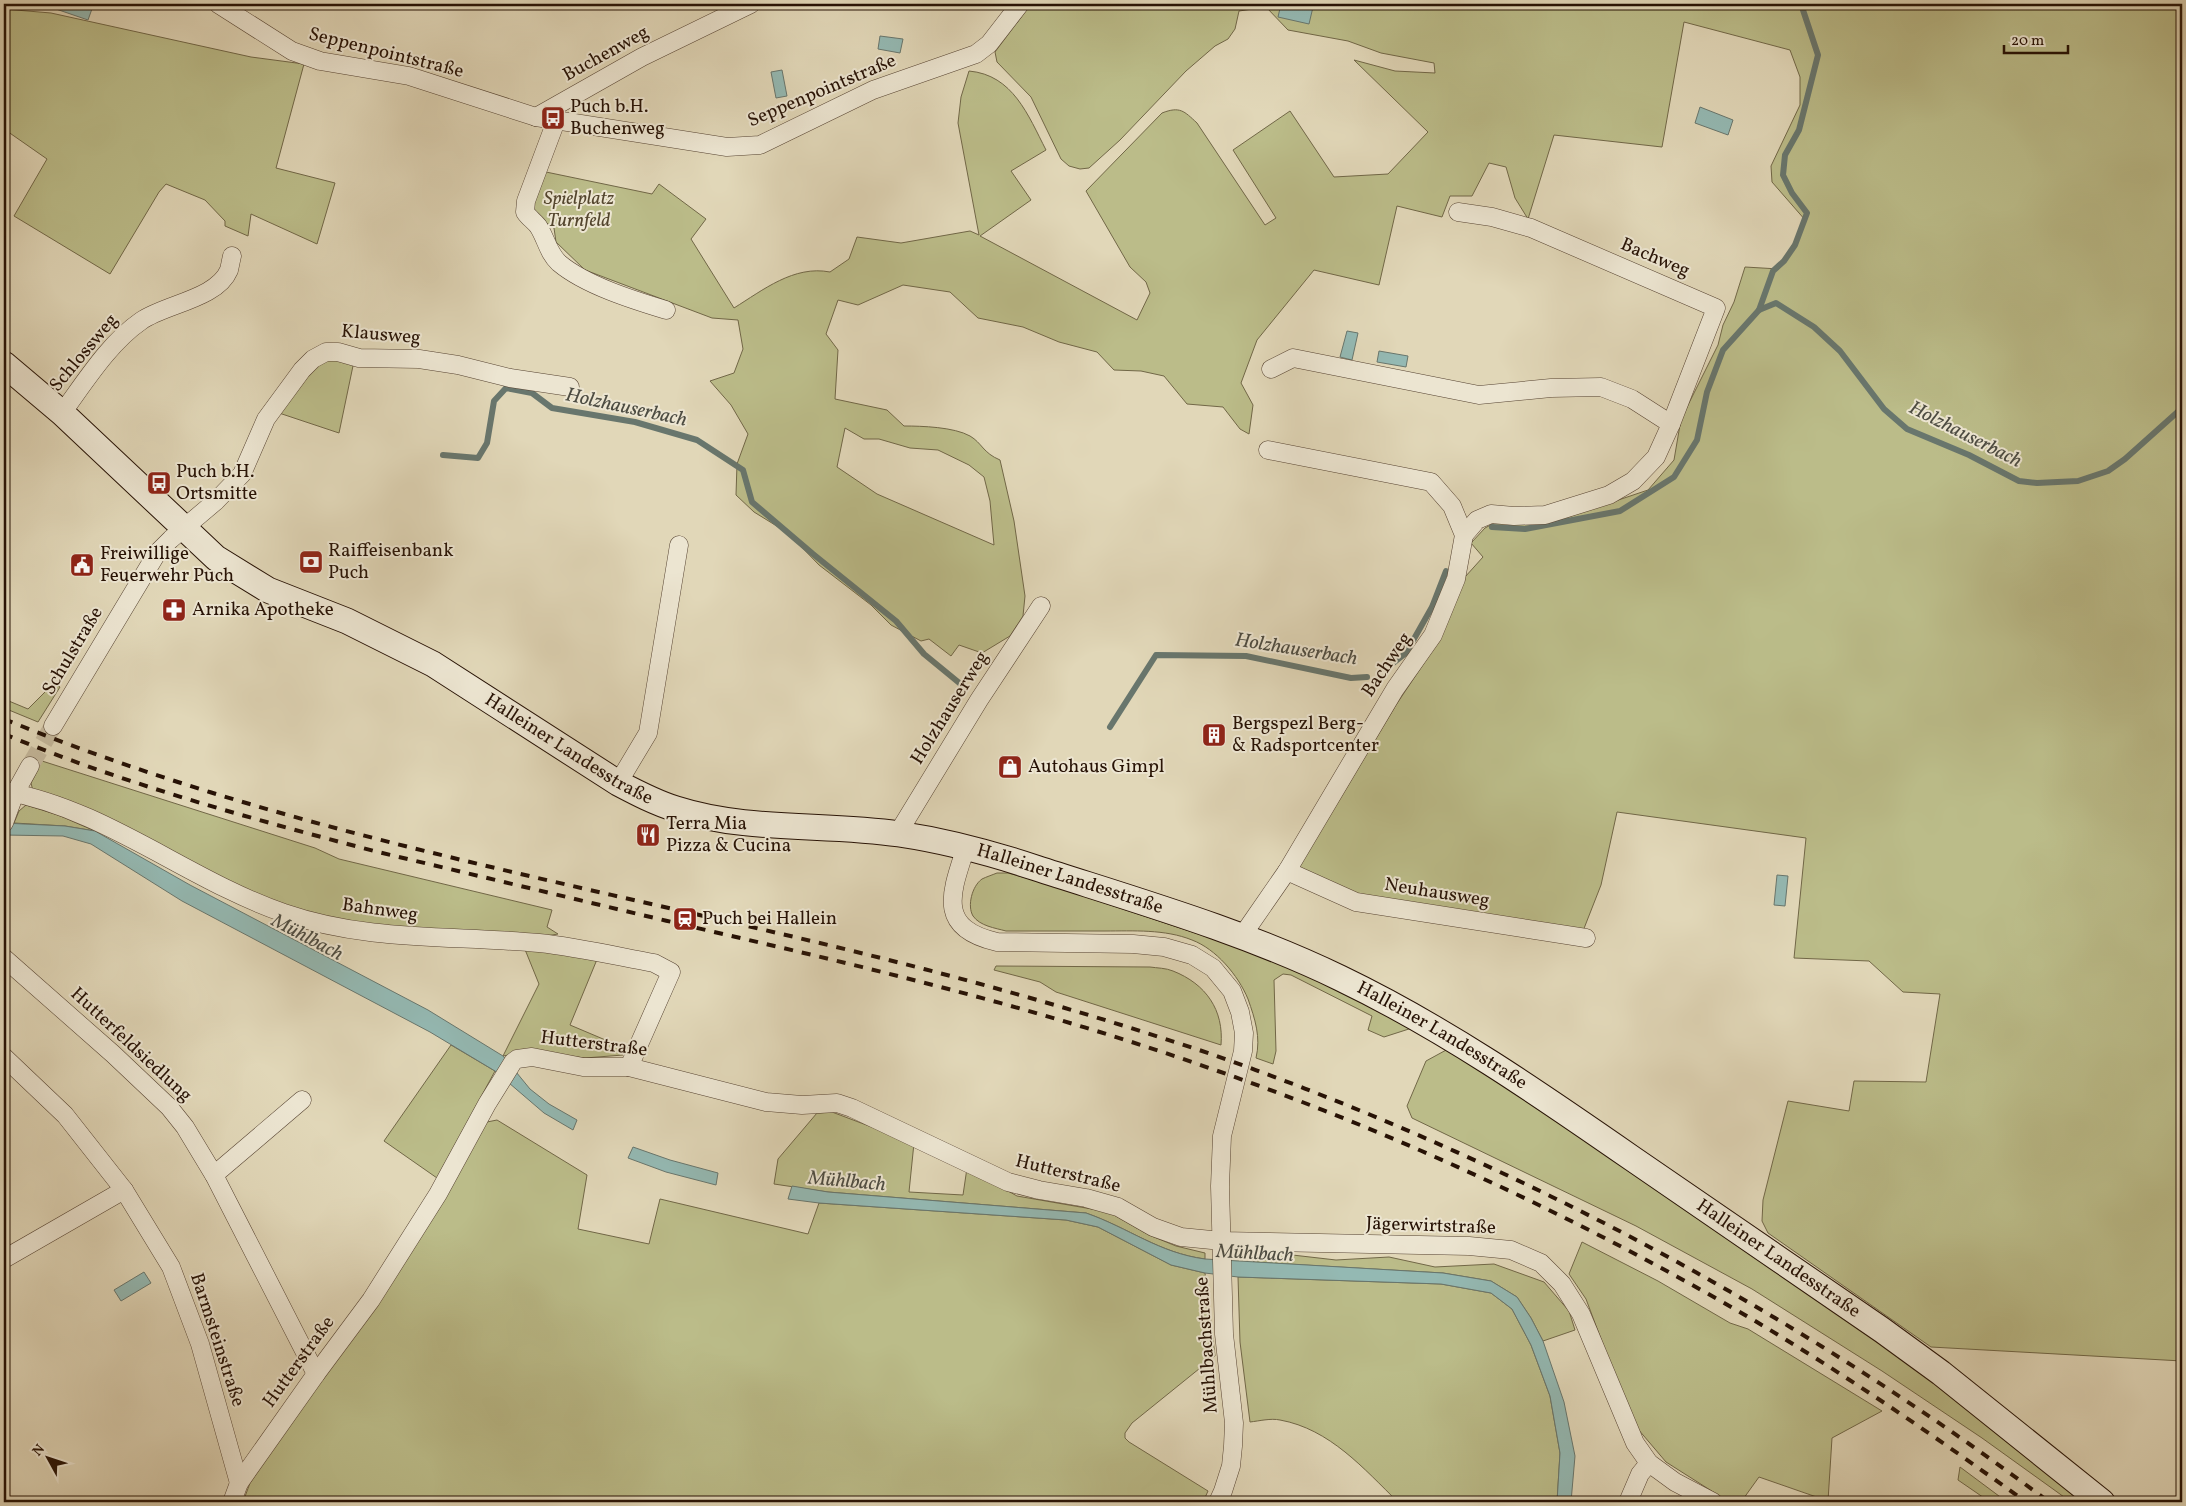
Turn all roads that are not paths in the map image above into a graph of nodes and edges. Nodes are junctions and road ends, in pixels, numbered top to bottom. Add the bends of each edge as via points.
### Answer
1 (218, 4) edge
2 (751, 4) edge
3 (1020, 4) edge
4 (536, 117) junction
5 (556, 121) junction
6 (1458, 212) dead end
7 (232, 256) dead end
8 (666, 310) dead end
9 (4, 364) edge
10 (1271, 369) dead end
11 (570, 387) dead end
12 (62, 413) junction
13 (1670, 424) junction
14 (1268, 450) dead end
15 (184, 528) junction
16 (1464, 535) junction
17 (679, 545) dead end
18 (1041, 606) dead end
19 (53, 726) tunnel mouth
20 (30, 766) tunnel mouth
21 (618, 783) junction
22 (9, 792) edge
23 (4, 821) edge
24 (898, 833) junction
25 (966, 847) junction
26 (1287, 871) junction
27 (1242, 936) junction
28 (1586, 938) dead end
29 (4, 958) edge
30 (4, 1057) edge
31 (629, 1067) junction
32 (302, 1100) dead end
33 (214, 1175) junction
34 (124, 1190) junction
35 (1222, 1249) junction
36 (4, 1259) edge
37 (316, 1374) junction
38 (1648, 1463) junction
39 (239, 1484) junction
40 (232, 1502) edge
41 (1218, 1502) edge
42 (1628, 1502) edge
43 (1713, 1502) edge
44 (2102, 1502) edge

1 - 4 street, Seppenpointstraße via 292,51 320,62 409,76
2 - 4 street, Buchenweg via 642,57
3 - 5 street, Seppenpointstraße via 989,44 976,54 873,90 760,145 727,146
4 - 5 street, Seppenpointstraße
5 - 8 street via 526,201 525,212 560,264 590,282
6 - 13 street, Bachweg via 1531,228 1716,308
7 - 12 street, Schlossweg via 228,271 218,285 141,320 124,335
9 - 12 main road, Halleiner Landesstraße
10 - 13 street via 1293,358 1479,395 1601,387 1632,399
11 - 15 street, Klausweg via 419,359 359,358 326,352 302,370 266,419 242,474 216,502
12 - 15 main road, Halleiner Landesstraße
13 - 16 street, Bachweg via 1656,457 1632,481 1609,495 1545,514 1491,514 1477,520
14 - 16 street via 1431,482 1452,506
15 - 19 street, Schulstraße via 157,553
15 - 21 main road, Halleiner Landesstraße via 216,558 268,590 347,621 433,664
16 - 26 street, Bachweg via 1456,579 1433,635 1395,689
17 - 21 street via 648,732
18 - 24 street, Holzhauserweg
20 - 22 street
21 - 24 main road, Halleiner Landesstraße via 677,810 707,817
22 - 23 street
22 - 31 street, Bahnweg via 98,823 240,896 329,925 380,934 537,943 654,963 670,972
24 - 25 main road, Halleiner Landesstraße
25 - 27 main road, Halleiner Landesstraße
25 - 35 street, Mühlbachstraße via 952,903 958,920 979,938 997,942 1164,947 1192,955 1213,968 1232,992 1244,1033 1243,1051 1222,1136
26 - 27 street, Bachweg
26 - 28 street, Neuhausweg via 1356,902
27 - 44 main road, Halleiner Landesstraße via 1366,991 1500,1068 1926,1362
29 - 33 street, Hutterfeldsiedlung via 169,1107
30 - 34 street, Barmsteinstraße via 65,1116
31 - 35 street, Hutterstraße via 766,1102 837,1103 1008,1182 1118,1207 1153,1227
31 - 37 street, Hutterstraße via 583,1067 532,1057 513,1062 438,1194 371,1300
32 - 33 street
33 - 37 street, Hutterfeldsiedlung
34 - 36 street
34 - 39 street, Barmsteinstraße via 170,1267 180,1290 200,1344
35 - 38 street, Jägerwirtstraße via 1468,1246 1511,1250 1541,1263 1562,1284 1581,1314 1635,1443
35 - 41 street, Mühlbachstraße via 1224,1334 1234,1423 1231,1466
37 - 39 street, Hutterstraße
38 - 42 street
38 - 43 street, Jägerwirtstraße
39 - 40 street, Hutterstraße

